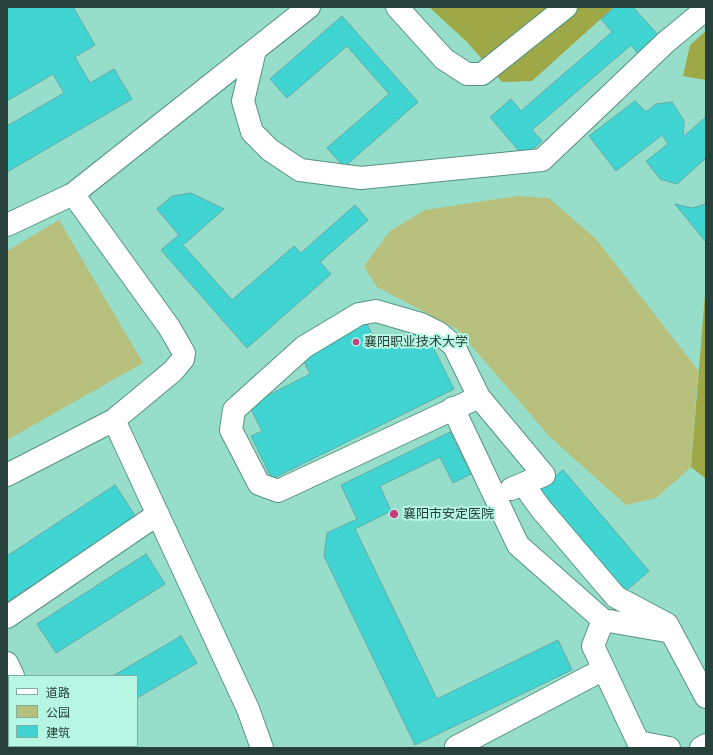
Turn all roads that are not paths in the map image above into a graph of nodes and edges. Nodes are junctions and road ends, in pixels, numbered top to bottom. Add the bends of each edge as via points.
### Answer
1 (309, 7) edge
2 (396, 7) edge
3 (566, 7) edge
4 (706, 9) edge
5 (256, 50) junction
6 (72, 194) junction
7 (7, 225) edge
8 (479, 397) junction
9 (453, 408) junction
10 (114, 420) junction
11 (7, 475) edge
12 (523, 484) junction
13 (495, 496) junction
14 (158, 514) junction
15 (7, 617) edge
16 (603, 620) junction
17 (671, 632) junction
18 (7, 663) edge
19 (604, 669) junction
20 (13, 675) edge
21 (706, 697) edge
22 (639, 745) edge
23 (706, 745) edge
24 (262, 748) edge
25 (457, 748) edge
26 (669, 748) edge
27 (701, 748) edge

1 - 5 lane
2 - 3 lane via 444,59 467,74 482,74
4 - 5 lane via 666,42 542,160 361,178 300,170 270,150 252,132 243,101
5 - 6 lane
6 - 7 lane
6 - 10 lane via 169,327 184,353 183,359 173,371
8 - 9 lane
8 - 9 lane via 454,346 421,324 376,311 359,314 304,347 234,410 231,430 260,484 278,491
8 - 12 lane via 544,475
9 - 13 lane
10 - 11 lane
10 - 14 lane
12 - 13 lane
12 - 17 lane via 616,597 667,624
13 - 16 lane via 518,545
14 - 15 lane
14 - 24 lane via 248,709
16 - 17 lane
16 - 19 lane via 593,646
17 - 21 lane
18 - 20 lane
19 - 22 lane
19 - 25 lane
22 - 26 lane
23 - 27 lane

